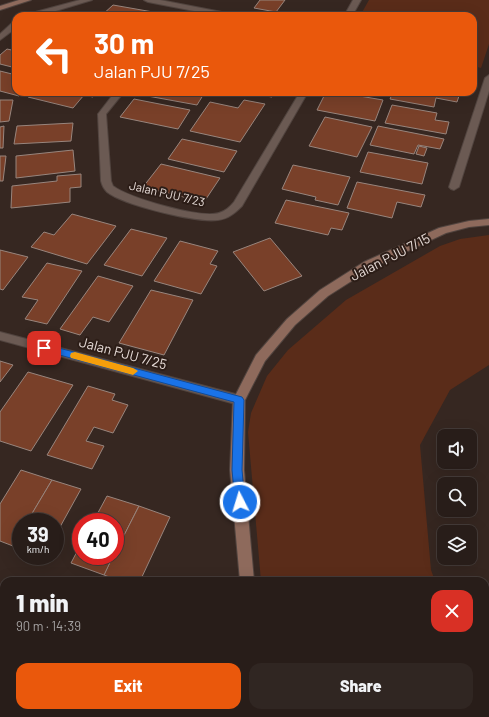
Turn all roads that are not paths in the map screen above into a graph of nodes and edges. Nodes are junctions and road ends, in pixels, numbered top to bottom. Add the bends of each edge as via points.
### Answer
1 (27, 0) edge
2 (88, 0) edge
3 (148, 0) edge
4 (357, 0) edge
5 (0, 8) edge
6 (190, 8) junction
7 (46, 12) edge
8 (186, 12) edge
9 (211, 12) edge
10 (350, 12) edge
11 (12, 28) edge
12 (0, 38) edge
13 (489, 78) edge
14 (116, 96) edge
15 (302, 96) edge
16 (454, 187) dead end
17 (489, 222) edge
18 (0, 336) edge
19 (239, 400) junction
20 (247, 577) edge

1 - 5 street
2 - 7 street
3 - 6 street
4 - 10 street
6 - 8 street
6 - 9 street
11 - 12 street
13 - 16 street
14 - 15 street, Jalan PJU 7/23 via 105,109 102,120 106,181 110,189 128,200 204,217 230,213 238,204
17 - 19 street, Jalan PJU 7/15 via 443,230 368,265 324,293 290,322 260,358
18 - 19 street, Jalan PJU 7/25
19 - 20 street, Jalan PJU 7/15 via 237,470

